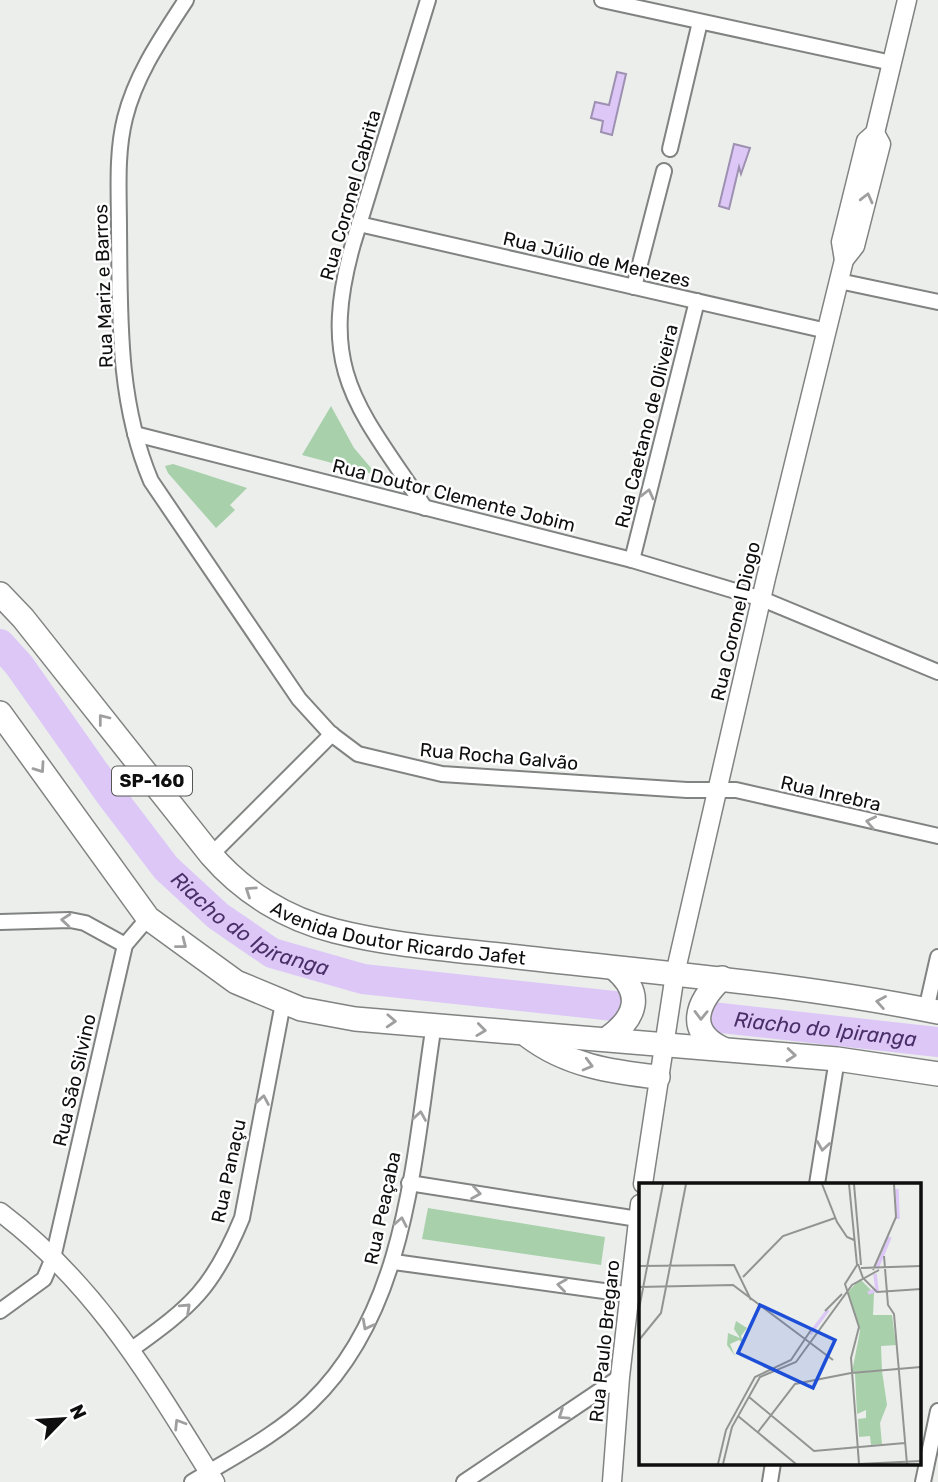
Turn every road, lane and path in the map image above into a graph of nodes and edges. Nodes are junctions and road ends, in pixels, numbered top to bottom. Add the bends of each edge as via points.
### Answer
1 (186, 0) edge
2 (428, 0) edge
3 (602, 0) edge
4 (907, 0) edge
5 (700, 22) junction
6 (892, 63) junction
7 (670, 149) dead end
8 (664, 170) dead end
9 (359, 224) junction
10 (839, 281) junction
11 (634, 287) junction
12 (697, 301) junction
13 (938, 302) edge
14 (827, 331) junction
15 (135, 434) junction
16 (425, 508) junction
17 (632, 560) junction
18 (0, 594) edge
19 (762, 599) junction
20 (938, 672) edge
21 (0, 713) edge
22 (332, 734) junction
23 (716, 791) junction
24 (938, 836) edge
25 (211, 855) junction
26 (148, 918) junction
27 (0, 922) edge
28 (125, 945) junction
29 (938, 957) edge
30 (614, 968) junction
31 (722, 978) junction
32 (673, 983) junction
33 (283, 1003) junction
34 (932, 1011) edge
35 (434, 1024) junction
36 (527, 1036) junction
37 (608, 1038) junction
38 (662, 1043) junction
39 (723, 1049) junction
40 (837, 1059) junction
41 (938, 1074) edge
42 (658, 1077) junction
43 (409, 1183) junction
44 (643, 1183) edge
45 (817, 1183) edge
46 (0, 1212) edge
47 (639, 1212) edge
48 (53, 1258) junction
49 (394, 1262) junction
50 (635, 1295) edge
51 (0, 1311) edge
52 (132, 1349) junction
53 (620, 1377) junction
54 (938, 1411) edge
55 (773, 1464) edge
56 (212, 1477) edge
57 (192, 1482) edge
58 (464, 1482) edge
59 (612, 1482) edge
60 (770, 1482) edge
61 (923, 1482) edge

1 - 15 street, Rua Mariz e Barros via 147,61 125,117 119,163 120,332
2 - 9 street, Rua Coronel Cabrita
3 - 5 street
4 - 6 street, Rua Coronel Diogo
5 - 6 street
5 - 7 street
6 - 10 street, Rua Coronel Diogo via 845,225
8 - 11 street
9 - 11 street, Rua Júlio de Menezes
9 - 16 street, Rua Coronel Cabrita via 344,275 338,321 341,360 355,402
10 - 13 street
10 - 14 street, Rua Coronel Diogo
11 - 12 street, Rua Júlio de Menezes
12 - 14 street, Rua Júlio de Menezes
17 -> 12 street, Rua Caetano de Oliveira
14 - 19 street, Rua Coronel Diogo
15 - 16 street, Rua Doutor Clemente Jobim
15 - 22 street, Rua Mariz e Barros via 151,481 270,661
16 - 17 street, Rua Doutor Clemente Jobim
17 - 19 street, Rua Doutor Clemente Jobim
25 -> 18 main road, Avenida Doutor Ricardo Jafet / SP-160
19 - 20 street, Rua Doutor Clemente Jobim
19 - 23 street, Rua Coronel Diogo
21 -> 26 main road
22 - 23 street, Rua Rocha Galvão via 358,754 442,774
22 - 25 street
24 -> 23 street, Rua Inrebra via 736,790
23 - 32 street, Rua Coronel Diogo
30 -> 25 main road, Avenida Doutor Ricardo Jafet / SP-160 via 333,931 280,911 231,878
26 - 28 street, Rua São Silvino
26 -> 33 main road via 236,982
28 -> 27 street via 70,920
28 - 48 street, Rua São Silvino
29 - 34 street
30 - 32 main road, Avenida Doutor Ricardo Jafet / SP-160
30 - 37 main road via 630,986 633,1006 626,1025
31 - 32 main road, Avenida Doutor Ricardo Jafet / SP-160
34 -> 31 main road, Avenida Doutor Ricardo Jafet / SP-160
31 -> 39 main road via 703,998 699,1018 706,1037
32 - 38 street
33 -> 35 main road via 355,1019
52 -> 33 street, Rua Panaçu via 196,1298 214,1277 242,1218
35 -> 36 main road
43 -> 35 street, Rua Peaçaba
36 - 37 main road
36 -> 42 main road via 549,1052 574,1061
37 - 38 main road
38 - 39 main road
38 - 42 street
39 -> 40 main road
40 - 41 main road
40 -> 45 street
42 - 44 street
43 -> 47 street
49 -> 43 street, Rua Peaçaba
46 - 48 street
47 - 50 street, Rua Paulo Bregaro
48 - 51 street via 44,1279
48 - 52 street
50 -> 49 street
49 -> 56 street, Rua Peaçaba via 376,1307 341,1368 283,1426
50 - 53 street, Rua Paulo Bregaro
56 -> 52 street
53 -> 58 street
53 - 59 street, Rua Paulo Bregaro
54 - 61 street
55 - 60 street
56 - 57 street, Rua Peaçaba

